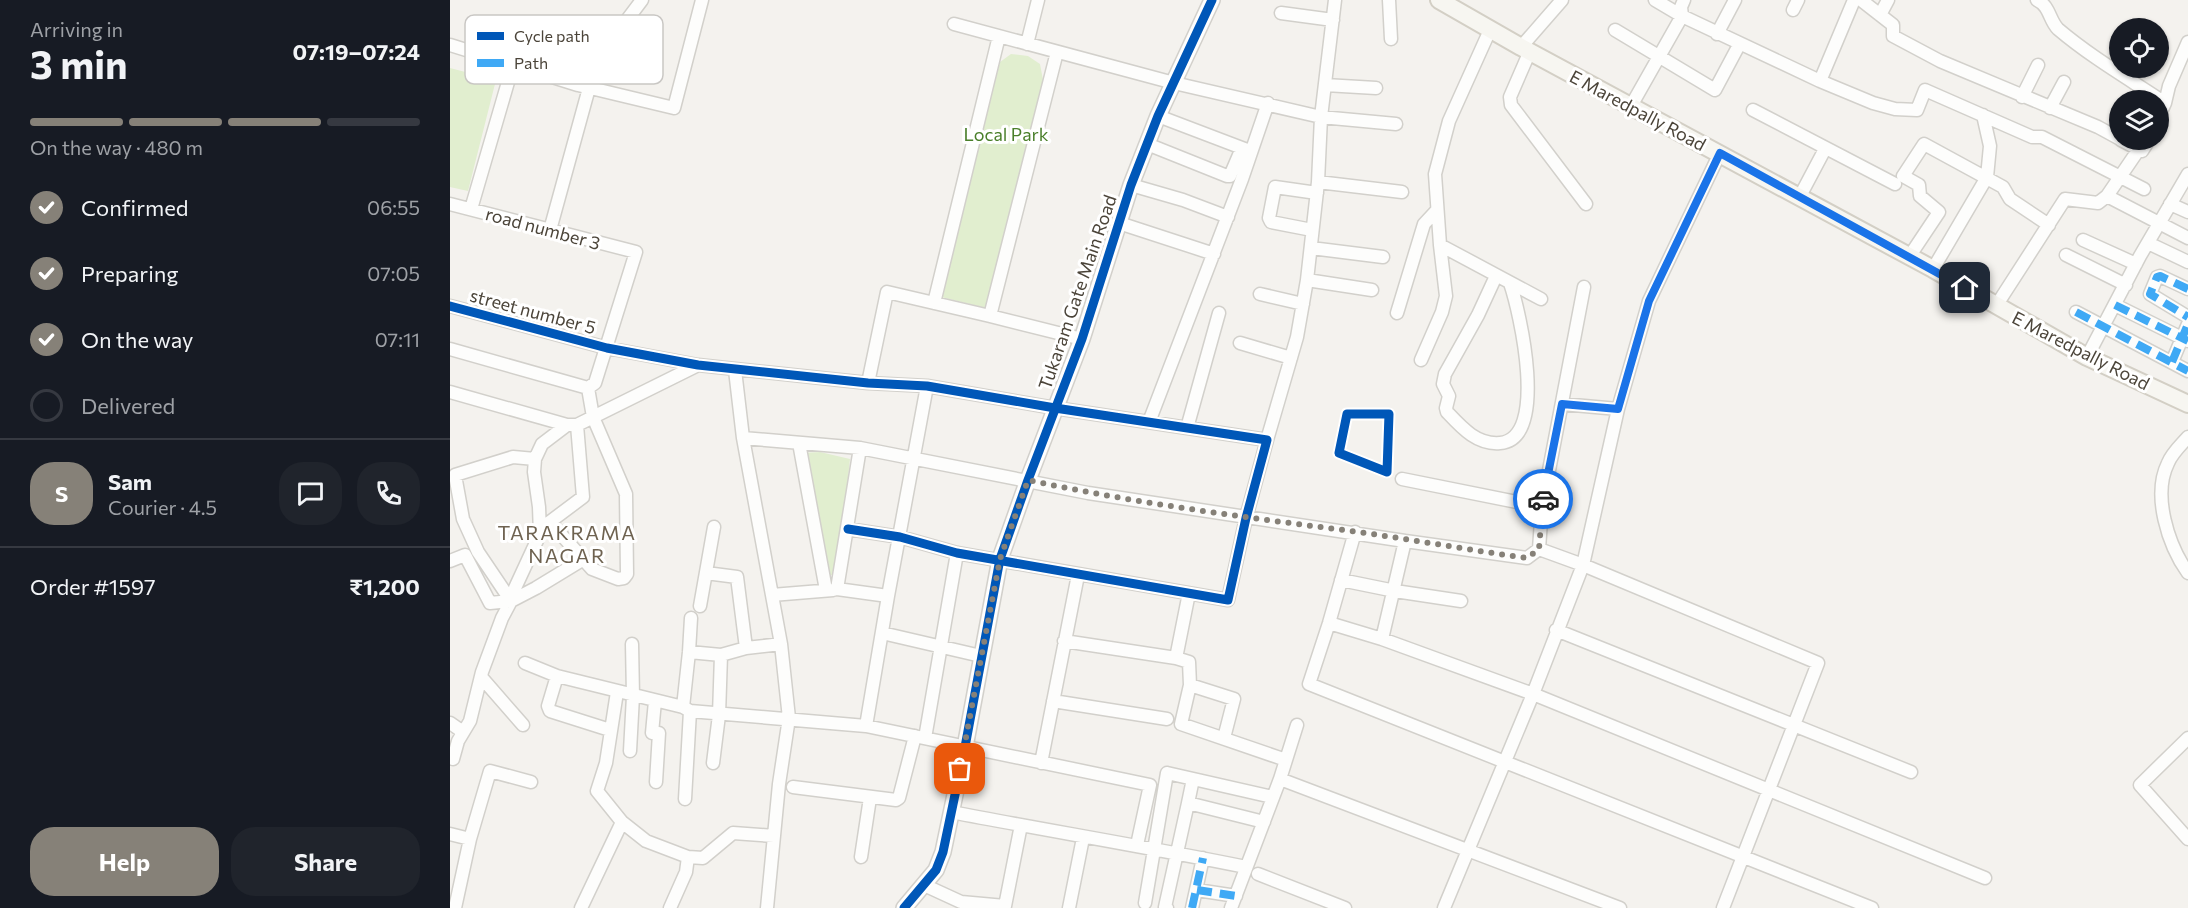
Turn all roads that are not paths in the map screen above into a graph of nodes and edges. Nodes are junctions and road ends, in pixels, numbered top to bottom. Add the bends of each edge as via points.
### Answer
1 (642, 0) edge
2 (702, 0) edge
3 (1038, 0) edge
4 (1212, 0) edge
5 (1389, 0) edge
6 (1439, 0) edge
7 (1562, 0) edge
8 (1655, 0) edge
9 (1684, 0) edge
10 (1736, 0) edge
11 (1854, 0) edge
12 (1861, 0) edge
13 (1888, 0) edge
14 (2037, 0) edge
15 (1459, 6) edge
16 (1330, 11) edge
17 (1281, 13) dead end
18 (632, 15) edge
19 (1880, 15) junction
20 (1682, 16) junction
21 (954, 24) dead end
22 (1490, 30) junction
23 (1615, 30) dead end
24 (1717, 34) junction
25 (999, 36) junction
26 (1392, 39) dead end
27 (2188, 42) edge
28 (1027, 44) junction
29 (450, 45) edge
30 (1739, 45) junction
31 (1526, 49) junction
32 (465, 50) edge
33 (1057, 52) junction
34 (1660, 56) junction
35 (2038, 65) dead end
36 (1820, 81) junction
37 (2064, 82) dead end
38 (1174, 83) junction
39 (507, 84) edge
40 (576, 84) edge
41 (1325, 85) junction
42 (583, 86) junction
43 (1376, 88) dead end
44 (2145, 90) edge
45 (2168, 90) edge
46 (2022, 97) junction
47 (1268, 103) junction
48 (1631, 106) junction
49 (2050, 108) junction
50 (1753, 110) dead end
51 (1983, 115) junction
52 (1158, 116) junction
53 (1322, 117) junction
54 (1396, 124) dead end
55 (2109, 133) edge
56 (1147, 144) junction
57 (1247, 149) junction
58 (1825, 149) junction
59 (2138, 150) edge
60 (1720, 153) junction
61 (2188, 174) edge
62 (1988, 177) junction
63 (2120, 177) junction
64 (1895, 184) dead end
65 (1131, 185) junction
66 (1317, 187) junction
67 (2144, 189) dead end
68 (1402, 192) dead end
69 (2107, 196) junction
70 (1799, 198) junction
71 (450, 204) edge
72 (1586, 204) dead end
73 (2170, 204) junction
74 (471, 209) junction
75 (1437, 210) junction
76 (2188, 212) edge
77 (1228, 217) junction
78 (1119, 223) junction
79 (2159, 224) junction
80 (2049, 225) junction
81 (550, 230) junction
82 (1312, 230) junction
83 (2188, 238) edge
84 (2083, 240) dead end
85 (2148, 243) junction
86 (1440, 245) junction
87 (1311, 248) junction
88 (1214, 254) junction
89 (2066, 255) dead end
90 (1383, 257) dead end
91 (1909, 257) junction
92 (2188, 262) edge
93 (2136, 264) junction
94 (1933, 269) junction
95 (1496, 276) junction
96 (1307, 280) junction
97 (1510, 283) junction
98 (2126, 285) junction
99 (1584, 287) dead end
100 (1372, 290) dead end
101 (2188, 290) edge
102 (1260, 294) dead end
103 (1541, 299) dead end
104 (934, 303) junction
105 (1303, 304) junction
106 (2115, 305) junction
107 (450, 306) edge
108 (1996, 306) junction
109 (2076, 312) dead end
110 (1219, 313) dead end
111 (1397, 313) dead end
112 (990, 316) junction
113 (2188, 317) edge
114 (2188, 324) edge
115 (2103, 326) junction
116 (1082, 339) junction
117 (2185, 340) edge
118 (1240, 343) dead end
119 (607, 348) junction
120 (450, 350) edge
121 (2087, 357) junction
122 (1291, 358) junction
123 (1421, 360) dead end
124 (2172, 362) junction
125 (698, 365) junction
126 (735, 370) junction
127 (2188, 371) edge
128 (868, 383) junction
129 (927, 386) junction
130 (588, 388) junction
131 (450, 392) edge
132 (1562, 404) junction
133 (2188, 404) edge
134 (1055, 408) junction
135 (1618, 409) junction
136 (593, 417) junction
137 (1149, 422) junction
138 (572, 425) junction
139 (1187, 428) junction
140 (2188, 437) edge
141 (743, 438) junction
142 (1267, 440) junction
143 (800, 443) junction
144 (860, 448) junction
145 (535, 459) junction
146 (913, 459) junction
147 (1401, 479) dead end
148 (1028, 480) junction
149 (1542, 507) junction
150 (1246, 518) junction
151 (545, 526) junction
152 (714, 527) dead end
153 (848, 529) junction
154 (1355, 532) junction
155 (900, 537) junction
156 (1405, 541) junction
157 (1539, 549) junction
158 (957, 553) junction
159 (1000, 559) junction
160 (582, 560) junction
161 (450, 561) edge
162 (1583, 565) junction
163 (706, 573) junction
164 (2188, 573) edge
165 (1078, 574) junction
166 (1341, 580) junction
167 (832, 590) junction
168 (1395, 591) junction
169 (1190, 593) junction
170 (772, 595) junction
171 (888, 596) junction
172 (511, 601) junction
173 (1461, 601) dead end
174 (700, 606) dead end
175 (690, 618) dead end
176 (1329, 623) junction
177 (1556, 630) junction
178 (882, 633) junction
179 (1383, 639) junction
180 (1064, 640) junction
181 (632, 644) dead end
182 (781, 644) junction
183 (942, 646) junction
184 (746, 648) junction
185 (689, 652) junction
186 (721, 655) junction
187 (981, 656) junction
188 (1176, 658) junction
189 (525, 663) dead end
190 (557, 676) junction
191 (482, 678) junction
192 (1190, 685) junction
193 (616, 692) junction
194 (1533, 694) junction
195 (633, 696) junction
196 (1053, 700) junction
197 (655, 701) junction
198 (686, 709) junction
199 (719, 715) junction
200 (789, 718) junction
201 (1167, 719) dead end
202 (450, 723) edge
203 (1794, 724) junction
204 (523, 725) dead end
205 (1297, 725) dead end
206 (867, 726) junction
207 (610, 730) junction
208 (463, 732) junction
209 (920, 737) junction
210 (1224, 738) junction
211 (2188, 738) edge
212 (965, 747) junction
213 (630, 751) dead end
214 (450, 758) edge
215 (1286, 760) junction
216 (1504, 761) junction
217 (712, 763) dead end
218 (1041, 763) junction
219 (1911, 772) dead end
220 (1193, 779) junction
221 (1280, 779) junction
222 (531, 782) dead end
223 (656, 782) dead end
224 (793, 786) dead end
225 (1768, 790) junction
226 (1272, 797) junction
227 (870, 798) junction
228 (685, 799) dead end
229 (1188, 803) junction
230 (951, 812) junction
231 (622, 822) junction
232 (1264, 822) junction
233 (1021, 825) junction
234 (450, 834) edge
235 (774, 836) junction
236 (1083, 838) junction
237 (470, 839) junction
238 (2188, 839) edge
239 (1137, 845) junction
240 (1153, 847) junction
241 (1468, 850) junction
242 (1178, 853) junction
243 (1743, 856) junction
244 (688, 857) junction
245 (861, 857) dead end
246 (1203, 858) junction
247 (1246, 867) junction
248 (1258, 874) dead end
249 (1985, 878) dead end
250 (924, 885) junction
251 (1197, 890) junction
252 (1236, 896) junction
253 (454, 902) edge
254 (1144, 905) edge
255 (1008, 907) edge
256 (581, 908) edge
257 (670, 908) edge
258 (767, 908) edge
259 (904, 908) edge
260 (1069, 908) edge
261 (1166, 908) edge
262 (1192, 908) edge
263 (1231, 908) edge
264 (1345, 908) edge
265 (1444, 908) edge
266 (1620, 908) edge
267 (1722, 908) edge
268 (1872, 908) edge

1 - 18 street
2 - 42 street via 674,108
3 - 28 street
4 - 38 street, Tukaram Gate Main Road
5 - 26 street
6 - 15 main road, E Maredpally Road
7 - 31 street
8 - 20 street
9 - 20 street
10 - 24 street
11 - 36 street
12 - 19 street
13 - 19 street
14 - 44 street via 2044,3 2055,26
15 - 22 main road, E Maredpally Road
16 - 17 street
16 - 41 street
19 - 46 street via 1893,25 1893,36
20 - 24 street
20 - 34 street
21 - 25 street
22 - 31 main road, E Maredpally Road
22 - 75 street via 1449,121 1435,174
23 - 34 street
24 - 30 street
25 - 28 street
25 - 104 street
27 - 45 street
28 - 33 street
29 - 32 street
30 - 34 street via 1714,90
30 - 36 street
31 - 48 main road, E Maredpally Road
31 - 72 street via 1510,97 1511,105
33 - 38 street
33 - 112 street
34 - 48 street
35 - 46 street
36 - 51 street via 1895,109 1917,110 1926,90
37 - 49 street
38 - 47 street
38 - 52 street, Tukaram Gate Main Road
39 - 74 street
40 - 42 street
41 - 43 street
41 - 53 street
42 - 81 street
46 - 49 street
47 - 53 street
47 - 57 street
48 - 60 main road, E Maredpally Road
49 - 55 street
50 - 58 street
51 - 62 street via 1990,146
51 - 63 street via 2032,137 2042,136
52 - 56 street, Tukaram Gate Main Road
52 - 57 street
53 - 54 street
53 - 66 street
56 - 57 street via 1227,176
56 - 65 street, Tukaram Gate Main Road
57 - 77 street
58 - 64 street
58 - 70 street
59 - 63 street
60 - 70 main road, E Maredpally Road
60 - 135 street via 1649,301
61 - 73 street
62 - 80 street via 2003,187 2010,199
62 - 91 street via 1924,144 1903,176 1919,185 1920,196 1939,212
62 - 94 street
63 - 67 street
63 - 69 street
65 - 77 street
65 - 78 street, Tukaram Gate Main Road
66 - 68 street
66 - 82 street
66 - 82 street via 1275,187 1269,218 1271,222
69 - 79 street
69 - 80 street via 2098,203 2065,199
70 - 91 main road, E Maredpally Road
71 - 74 street, road number 3
73 - 76 street
73 - 79 street
74 - 81 street, road number 3
75 - 86 street
75 - 111 street via 1424,224
77 - 88 street
78 - 88 street
78 - 116 street, Tukaram Gate Main Road
79 - 83 street
79 - 85 street
80 - 108 street
81 - 119 street, road number 3 via 636,252
82 - 87 street
84 - 93 street
85 - 92 street
85 - 93 street
86 - 95 street
86 - 123 street via 1445,303
87 - 90 street
87 - 96 street
88 - 137 street
89 - 98 street
91 - 94 main road, E Maredpally Road
93 - 98 street
94 - 108 main road, E Maredpally Road
95 - 97 street
95 - 97 street via 1443,384 1449,396 1447,412 1471,436 1490,443 1512,441 1522,426 1527,404 1526,360
96 - 100 street
96 - 105 street
97 - 103 street
98 - 106 street
99 - 132 street
101 - 113 street via 2160,276 2150,294
102 - 105 street
104 - 112 street
104 - 128 street via 887,292
105 - 122 street
106 - 115 street
106 - 117 street
107 - 119 street, street number 5
108 - 121 main road, E Maredpally Road
109 - 115 street
110 - 139 street
112 - 116 street
114 - 117 street
115 - 121 street
115 - 124 street
116 - 134 street, Tukaram Gate Main Road
117 - 124 street
118 - 122 street
119 - 125 street, street number 5
119 - 130 street via 595,382
120 - 130 street
121 - 133 main road, E Maredpally Road
122 - 142 street
124 - 127 street
125 - 126 street, street number 5
125 - 136 street
126 - 128 street, street number 5
126 - 141 street
128 - 129 street, street number 5
129 - 134 street, street number 5
129 - 146 street
130 - 136 street
131 - 138 street
132 - 135 street
132 - 149 street
134 - 137 street, street number 5
134 - 148 street, Tukaram Gate Main Road
135 - 162 street
136 - 138 street
136 - 160 street via 626,494 629,566 624,578 618,579 592,569
137 - 139 street, street number 5
138 - 145 street via 542,444
138 - 151 street via 583,497
139 - 142 street, street number 5
140 - 164 street via 2168,461 2161,480 2161,498 2177,558
141 - 143 street
141 - 170 street
142 - 150 street
143 - 144 street
143 - 167 street
144 - 146 street
144 - 153 street
145 - 151 street
145 - 172 street via 513,457 455,475 463,519 478,552
146 - 148 street
146 - 155 street
147 - 149 street
148 - 150 street
148 - 159 street, Tukaram Gate Main Road
149 - 157 street
150 - 154 street
150 - 169 street via 1228,600
151 - 160 street
151 - 172 street
152 - 163 street
153 - 155 street
153 - 167 street
154 - 156 street
154 - 166 street
155 - 158 street
155 - 171 street
156 - 157 street via 1527,558
156 - 168 street
157 - 162 street
158 - 159 street
158 - 183 street
159 - 165 street
159 - 187 street, Tukaram Gate Main Road
160 - 172 street
161 - 172 street via 465,555 490,603
162 - 177 street
162 - 203 street via 1818,663
163 - 174 street
163 - 184 street via 737,577
165 - 169 street
165 - 180 street
166 - 168 street
166 - 176 street
167 - 170 street
167 - 171 street
168 - 173 street
168 - 179 street
169 - 188 street
170 - 182 street
171 - 178 street
172 - 191 street
175 - 185 street
176 - 179 street
176 - 216 street via 1309,684
177 - 194 street
177 - 203 street
178 - 183 street
178 - 206 street
179 - 194 street
180 - 188 street
180 - 196 street
181 - 195 street
182 - 184 street
182 - 200 street
183 - 187 street
183 - 209 street
184 - 186 street
185 - 186 street
185 - 198 street
186 - 199 street
187 - 212 street, Tukaram Gate Main Road
188 - 192 street via 1189,662
189 - 190 street
190 - 193 street
190 - 207 street via 550,711
191 - 204 street
191 - 208 street
192 - 210 street via 1181,724
192 - 210 street via 1234,699
193 - 195 street
193 - 207 street
194 - 216 street
194 - 225 street
195 - 197 street
195 - 213 street
196 - 201 street
196 - 218 street
197 - 198 street
197 - 223 street via 652,733 659,733
198 - 199 street
198 - 228 street
199 - 200 street
199 - 217 street
200 - 206 street
200 - 235 street
202 - 208 street
203 - 219 street
203 - 225 street
205 - 215 street
206 - 209 street
207 - 231 street via 597,791
208 - 214 street via 453,759
209 - 212 street
209 - 227 street via 898,799
210 - 215 street
211 - 238 street via 2140,785
212 - 218 street
212 - 230 street, Tukaram Gate Main Road
215 - 221 street
216 - 241 street
216 - 243 street
218 - 239 street via 1150,785
220 - 226 street
220 - 229 street
220 - 240 street via 1167,773
221 - 226 street
221 - 241 street
222 - 237 street via 490,771
224 - 227 street
225 - 243 street
225 - 249 street
226 - 232 street
227 - 245 street
229 - 232 street
229 - 242 street
230 - 233 street
230 - 250 street, Tukaram Gate Main Road via 943,852
231 - 244 street via 646,841
231 - 256 street
232 - 247 street
233 - 236 street
233 - 255 street
234 - 237 street
235 - 244 street via 733,833 703,858
235 - 258 street
236 - 239 street
236 - 260 street
237 - 253 street
239 - 240 street
240 - 242 street
240 - 254 street
241 - 265 street
241 - 266 street
242 - 246 street
242 - 261 street
243 - 267 street
243 - 268 street
244 - 257 street via 686,872
246 - 247 street
246 - 251 street
247 - 252 street
248 - 264 street
250 - 255 street via 961,902
250 - 259 street, Tukaram Gate Main Road
251 - 252 street
251 - 262 street
252 - 263 street
254 - 261 street

